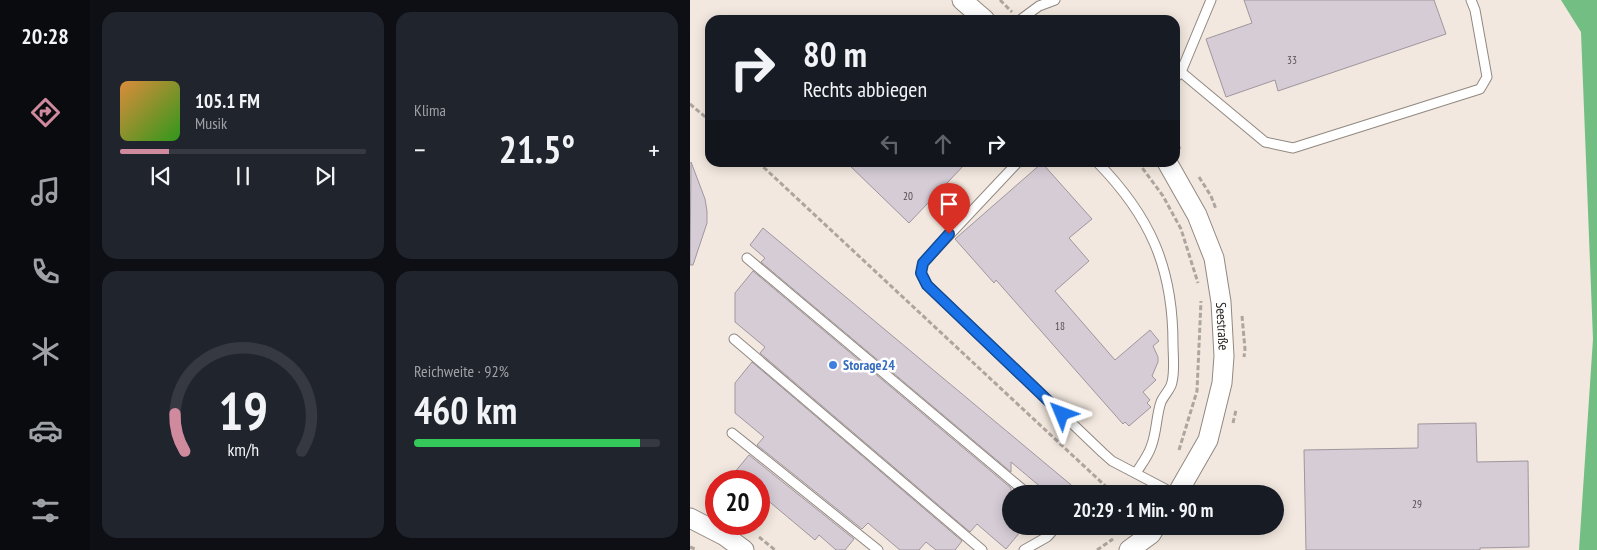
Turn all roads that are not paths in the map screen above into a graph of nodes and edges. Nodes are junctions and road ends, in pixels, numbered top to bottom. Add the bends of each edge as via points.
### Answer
1 (962, 0) edge
2 (1055, 0) edge
3 (1211, 0) edge
4 (1471, 0) edge
5 (1038, 3) edge
6 (979, 15) edge
7 (1025, 15) edge
8 (1180, 70) edge
9 (1180, 77) edge
10 (1013, 167) edge
11 (1102, 167) edge
12 (1169, 167) edge
13 (747, 258) dead end
14 (734, 339) dead end
15 (732, 433) dead end
16 (1136, 473) junction
17 (1017, 485) edge
18 (1159, 485) edge
19 (1181, 485) edge
20 (690, 518) edge
21 (1049, 535) edge
22 (1150, 535) edge
23 (738, 548) edge
24 (878, 550) edge
25 (982, 550) edge
26 (1024, 550) edge
27 (1129, 550) edge

1 - 6 street
2 - 5 lane
3 - 8 lane
4 - 9 lane via 1487,78 1480,89 1293,148 1265,142
5 - 7 lane
10 - 16 lane via 923,263 921,273 927,285 967,325 1103,453
11 - 16 lane via 1137,209 1154,240 1170,300 1172,382 1162,402 1151,447
12 - 19 street, Seestraße via 1197,215 1214,258 1224,356 1222,383 1208,440
13 - 17 lane
14 - 25 lane
15 - 24 lane
16 - 18 lane
20 - 23 street via 724,536
21 - 26 lane
22 - 27 street

